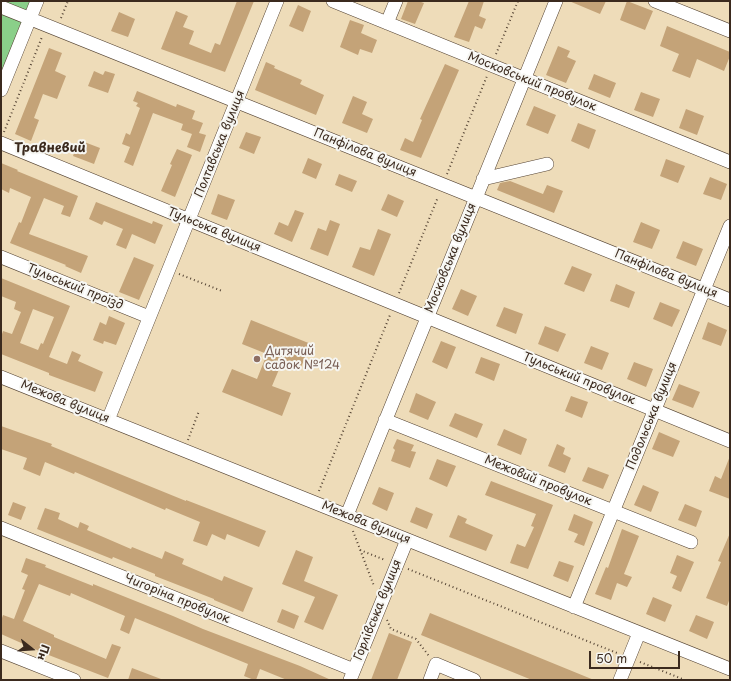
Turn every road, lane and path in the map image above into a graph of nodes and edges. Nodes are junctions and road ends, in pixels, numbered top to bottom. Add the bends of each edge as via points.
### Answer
1 (37, 1) edge
2 (68, 1) edge
3 (278, 1) edge
4 (333, 1) edge
5 (396, 1) edge
6 (518, 1) edge
7 (556, 1) edge
8 (655, 1) edge
9 (1, 7) edge
10 (30, 18) junction
11 (61, 18) dead end
12 (387, 23) junction
13 (730, 31) edge
14 (42, 36) dead end
15 (491, 65) junction
16 (524, 79) junction
17 (1, 90) edge
18 (237, 102) junction
19 (2, 138) edge
20 (730, 162) edge
21 (547, 164) dead end
22 (483, 179) junction
23 (443, 185) junction
24 (476, 198) junction
25 (189, 220) junction
26 (730, 226) edge
27 (1, 257) edge
28 (169, 270) junction
29 (704, 289) junction
30 (222, 291) dead end
31 (730, 300) edge
32 (395, 304) junction
33 (149, 317) junction
34 (427, 317) junction
35 (1, 377) edge
36 (654, 410) junction
37 (199, 411) dead end
38 (108, 420) junction
39 (386, 420) junction
40 (730, 440) edge
41 (187, 441) dead end
42 (318, 493) dead end
43 (613, 511) junction
44 (347, 515) junction
45 (1, 528) edge
46 (407, 540) junction
47 (691, 542) dead end
48 (360, 550) junction
49 (397, 564) junction
50 (381, 603) junction
51 (574, 607) junction
52 (640, 633) junction
53 (1, 651) edge
54 (629, 658) junction
55 (436, 664) junction
56 (730, 669) edge
57 (352, 675) edge
58 (74, 680) edge
59 (430, 680) edge
60 (474, 680) edge
61 (620, 680) edge
62 (685, 680) edge

1 - 10 street
2 - 11 path
3 - 18 street, Полтавська вулиця
4 - 12 street, Московський провулок
5 - 12 street
6 - 15 path
7 - 16 street, Московська вулиця
8 - 13 street
9 - 10 street, Панфілова вулиця
10 - 17 street
10 - 18 street, Панфілова вулиця
12 - 15 street, Московський провулок
14 - 19 path
15 - 16 street, Московський провулок
15 - 23 path
16 - 20 street, Московський провулок
16 - 22 street, Московська вулиця
18 - 23 street, Панфілова вулиця
18 - 25 street, Полтавська вулиця
19 - 25 street, Тульська вулиця
21 - 22 street
22 - 24 street, Московська вулиця
23 - 24 street, Панфілова вулиця
23 - 32 path
24 - 29 street, Панфілова вулиця
24 - 34 street, Московська вулиця
25 - 28 street, Полтавська вулиця
25 - 32 street, Тульська вулиця
26 - 29 street, Подольська вулиця
27 - 33 street, Тульський проїзд
28 - 30 path
28 - 33 street, Полтавська вулиця
29 - 31 street, Панфілова вулиця
29 - 36 street, Подольська вулиця
32 - 34 street, Тульська вулиця
32 - 42 path
33 - 38 street, Полтавська вулиця
34 - 36 street, Тульський провулок
34 - 39 street, Московська вулиця
35 - 38 street, Межова вулиця
36 - 40 street, Тульський провулок
36 - 43 street, Подольська вулиця
37 - 41 path
38 - 44 street, Межова вулиця
39 - 43 street, Межовий провулок
39 - 44 street, Московська вулиця
43 - 47 street, Межовий провулок
43 - 51 street, Подольська вулиця
44 - 46 street, Межова вулиця
44 - 48 path
45 - 57 street, Чигоріна провулок
46 - 49 street, Горлівська вулиця
46 - 51 street, Межова вулиця
48 - 49 path
48 - 50 path
49 - 50 street, Горлівська вулиця
49 - 54 path
50 - 55 path via 391,629 416,639
50 - 57 street, Горлівська вулиця
51 - 52 street, Межова вулиця
52 - 54 street
52 - 56 street, Межова вулиця
53 - 58 street
54 - 61 street
54 - 62 path
55 - 59 street
55 - 60 street

